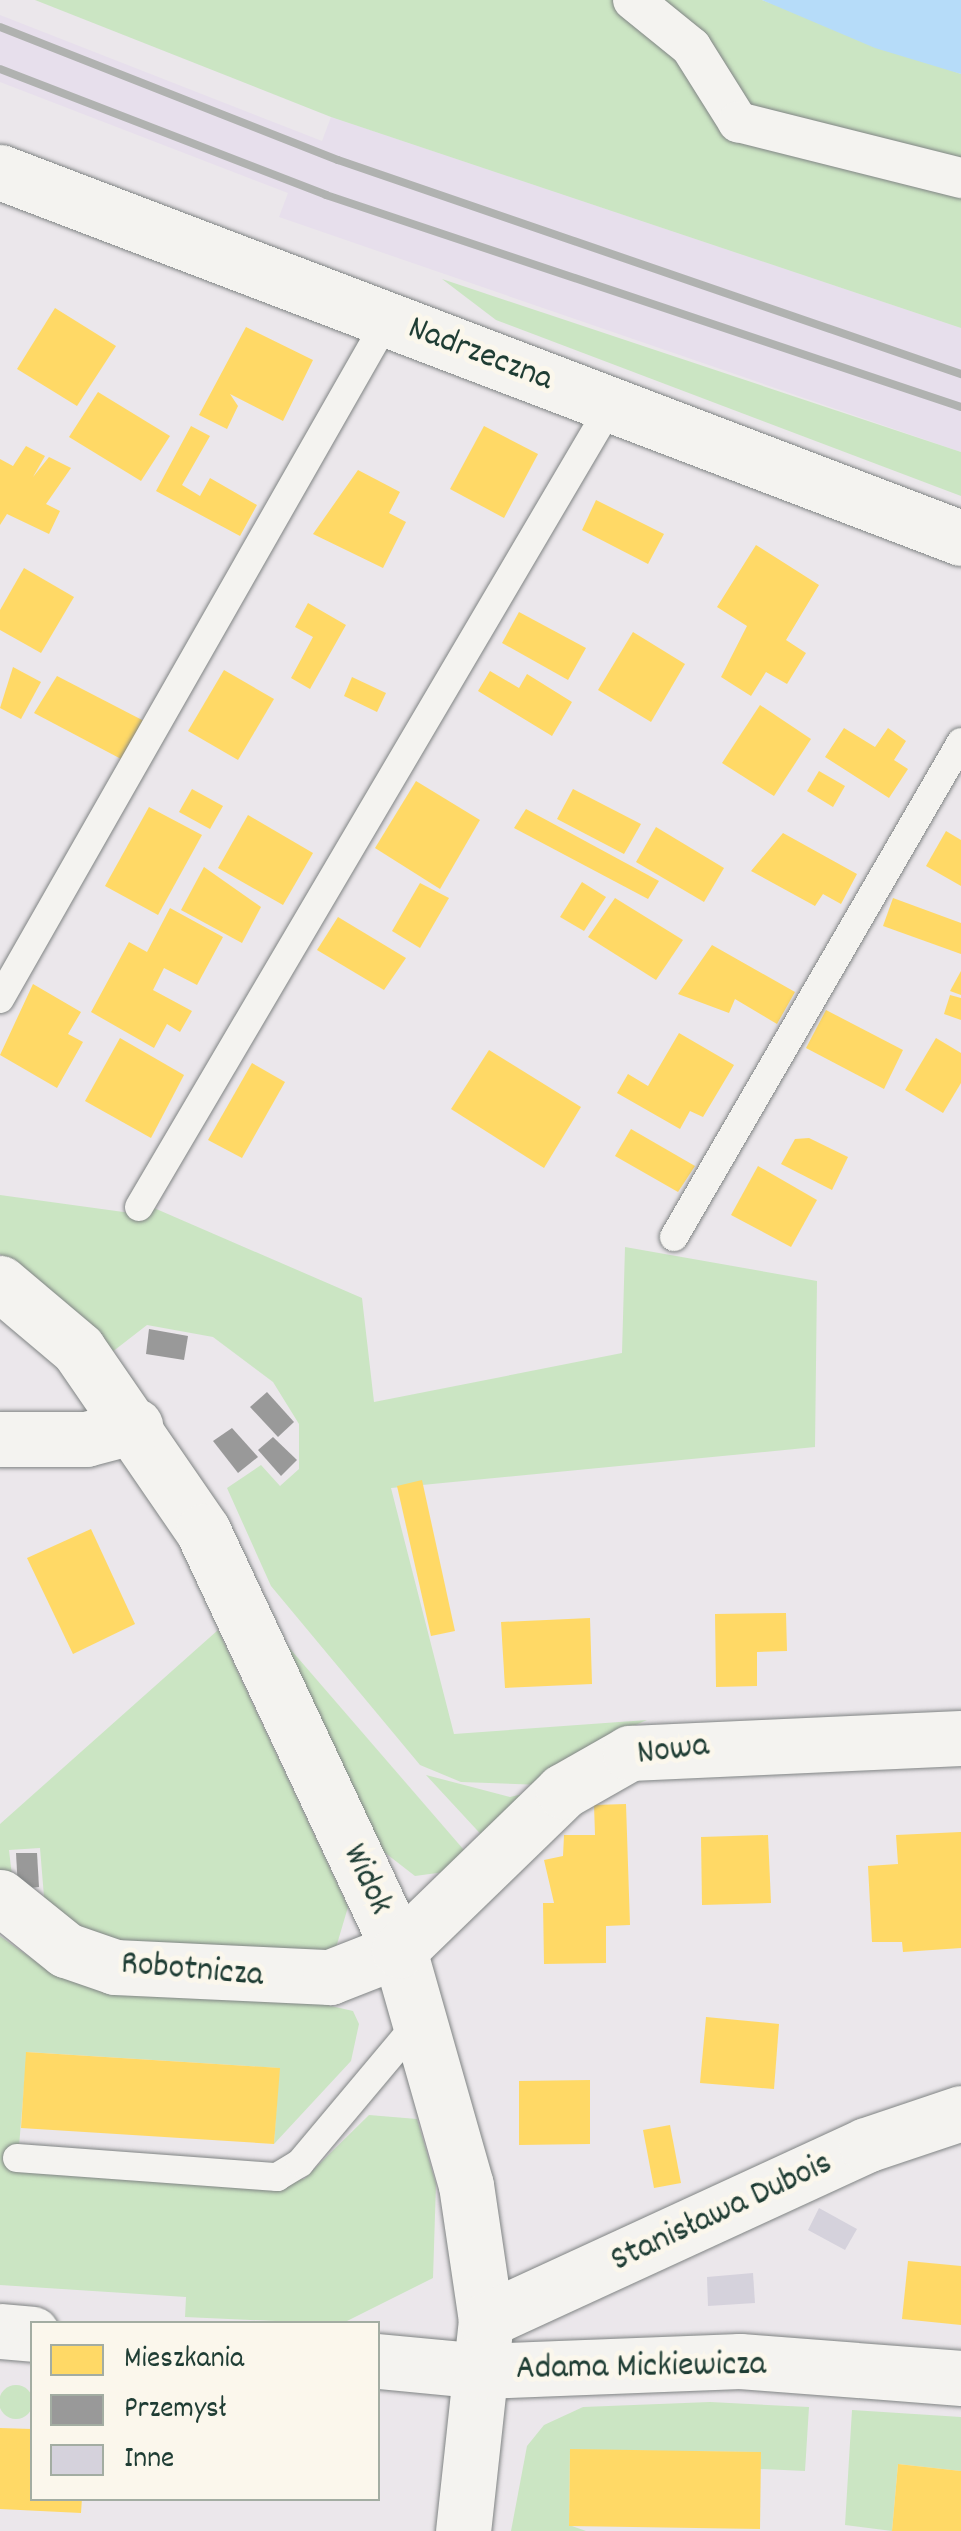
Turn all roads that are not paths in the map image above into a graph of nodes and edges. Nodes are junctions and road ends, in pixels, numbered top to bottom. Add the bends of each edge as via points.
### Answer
1 (633, 0) edge
2 (0, 172) edge
3 (961, 178) edge
4 (388, 320) junction
5 (612, 404) junction
6 (961, 538) edge
7 (961, 742) edge
8 (0, 998) edge
9 (139, 1207) dead end
10 (674, 1237) dead end
11 (0, 1284) edge
12 (135, 1426) junction
13 (0, 1438) edge
14 (961, 1738) edge
15 (0, 1897) edge
16 (399, 1950) junction
17 (420, 2020) junction
18 (961, 2112) edge
19 (18, 2158) dead end
20 (0, 2331) edge
21 (30, 2334) edge
22 (484, 2346) junction
23 (380, 2361) edge
24 (961, 2378) edge
25 (463, 2531) edge

1 - 3 street via 691,47 738,122
2 - 4 street, Nadrzeczna
4 - 5 street, Nadrzeczna
4 - 8 lane
5 - 6 street, Nadrzeczna
5 - 9 lane
7 - 10 lane
11 - 12 street, Widok via 78,1349
12 - 13 street via 86,1440
12 - 16 street, Widok via 203,1531
14 - 16 street, Nowa via 630,1753 562,1791
15 - 16 street, Robotnicza via 66,1950 115,1967 306,1980
16 - 17 street, Widok
17 - 19 lane via 300,2163 276,2177
17 - 22 street, Widok via 466,2186
18 - 22 street, Stanisława Dubois via 866,2145
20 - 21 street
22 - 23 street
22 - 24 street, Adama Mickiewicza
22 - 25 street, Adama Mickiewicza

